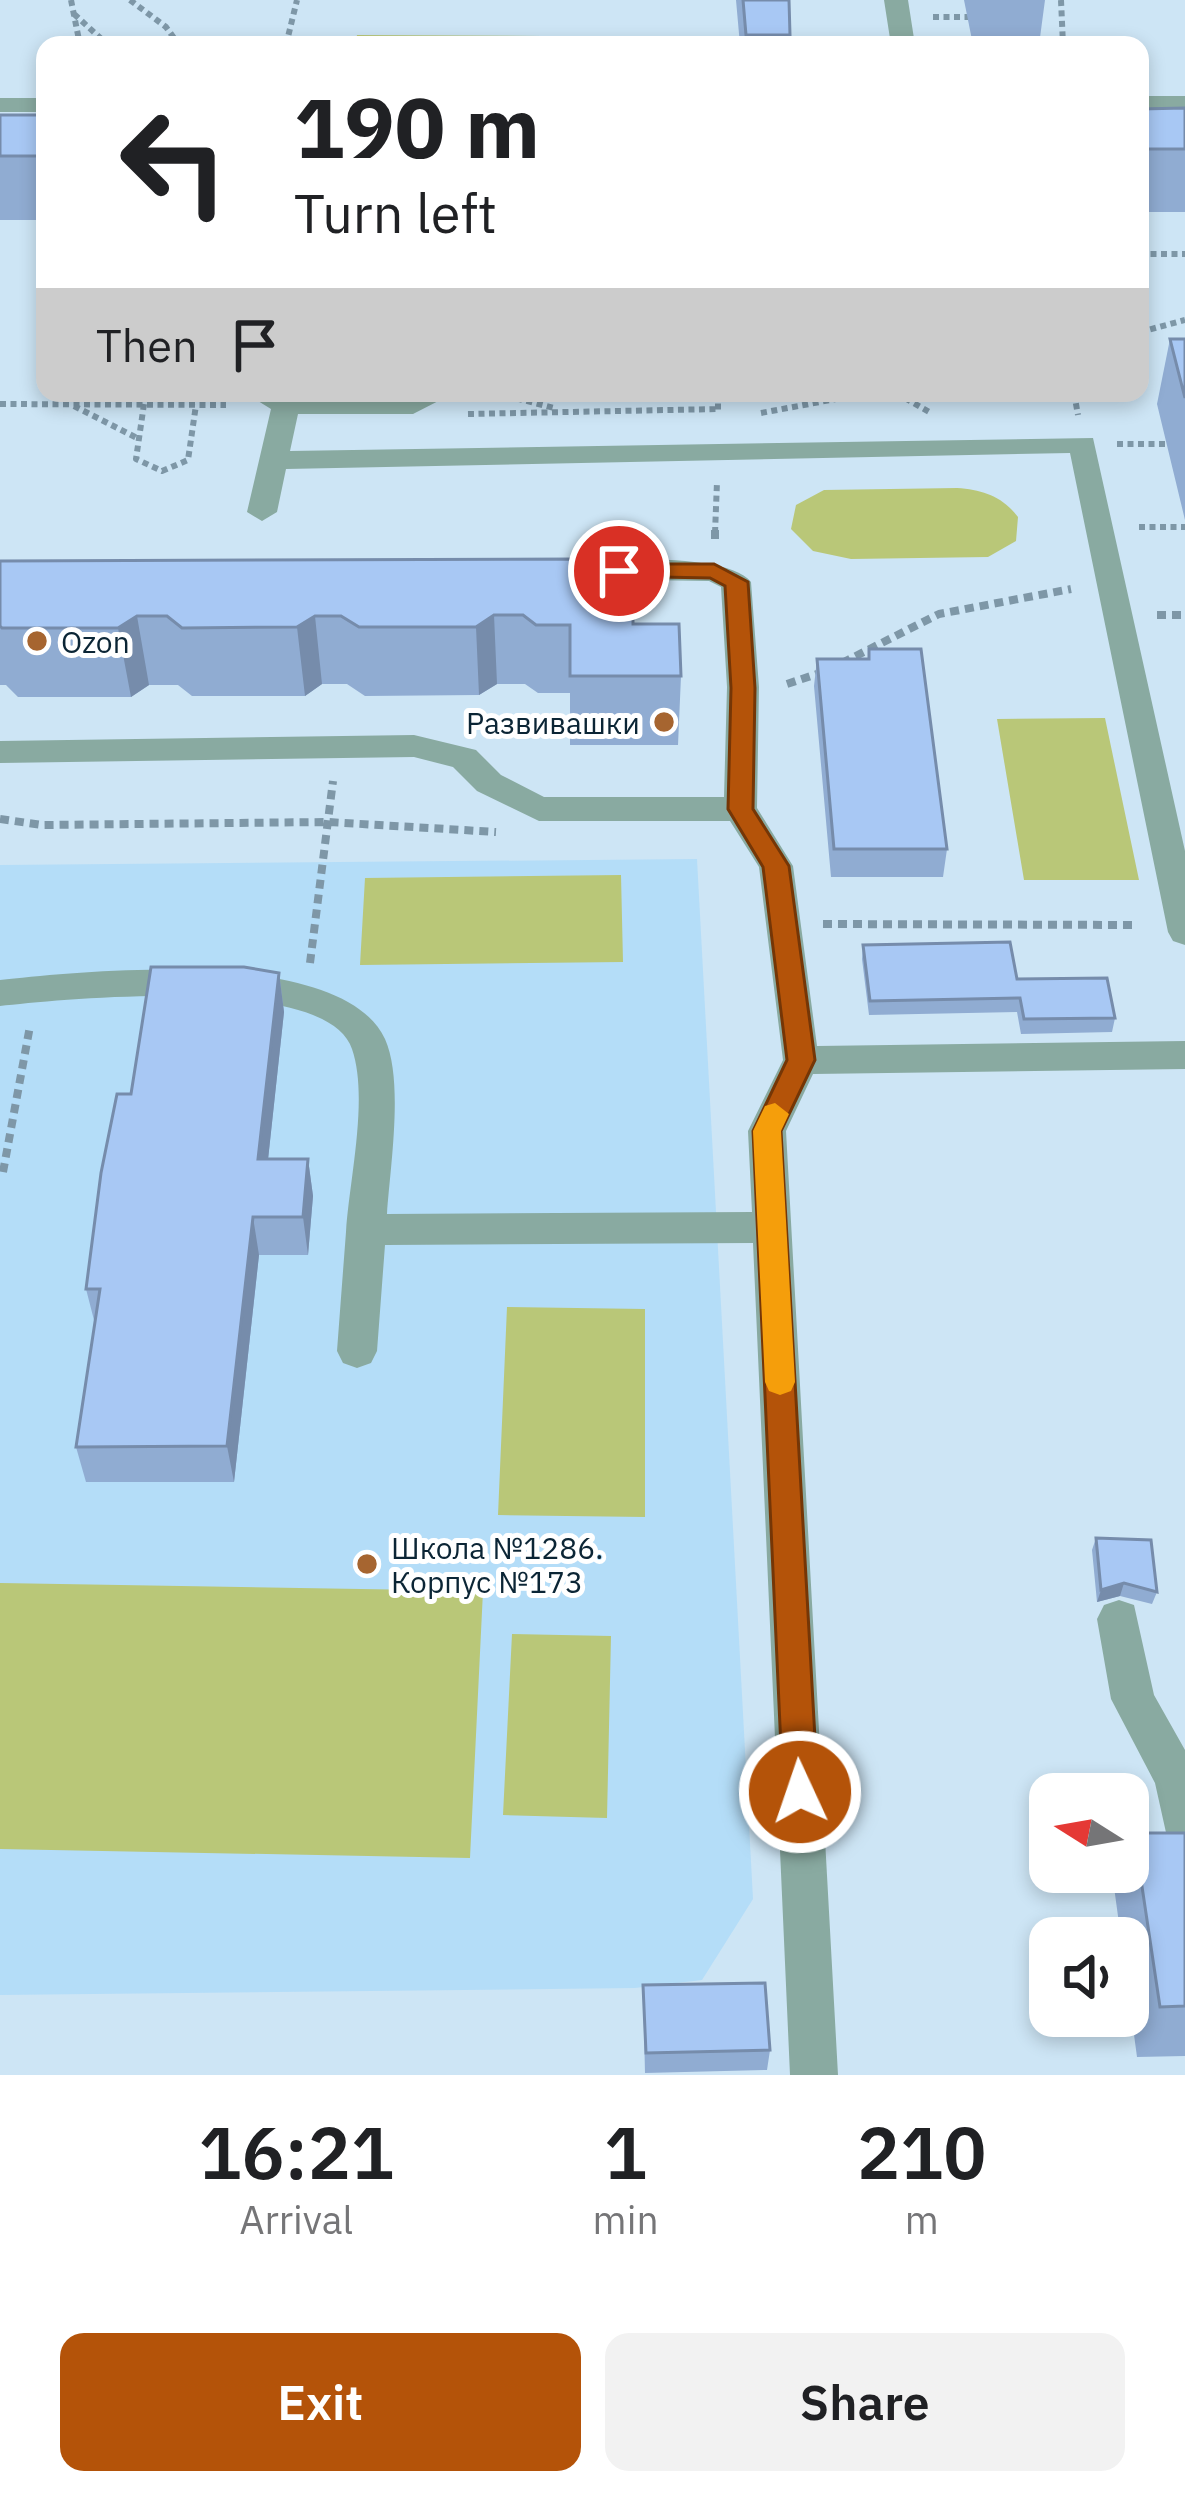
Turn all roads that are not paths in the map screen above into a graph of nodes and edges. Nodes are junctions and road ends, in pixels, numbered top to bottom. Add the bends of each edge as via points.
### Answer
1 (896, 0) edge
2 (902, 36) edge
3 (1149, 103) edge
4 (1185, 103) edge
5 (0, 105) edge
6 (36, 105) edge
7 (273, 402) edge
8 (274, 460) junction
9 (262, 512) dead end
10 (500, 572) edge
11 (0, 752) edge
12 (740, 809) junction
13 (1184, 928) edge
14 (18, 991) edge
15 (1185, 1054) edge
16 (801, 1060) junction
17 (772, 1227) junction
18 (364, 1230) junction
19 (356, 1351) dead end
20 (1119, 1619) dead end
21 (1181, 1779) edge
22 (1185, 1831) edge
23 (814, 2075) edge

1 - 2 street
3 - 4 street
5 - 6 street
7 - 8 street
8 - 9 street
8 - 13 street via 1084,444
10 - 12 street via 714,571 736,582
11 - 12 street via 414,746 464,758 489,783 539,809
12 - 16 street via 776,866
14 - 18 street via 78,984 275,988 346,1016 371,1046 375,1093
15 - 16 street
16 - 17 street via 767,1131
17 - 18 street
17 - 23 street
18 - 19 street
20 - 21 street via 1133,1699
21 - 22 street

